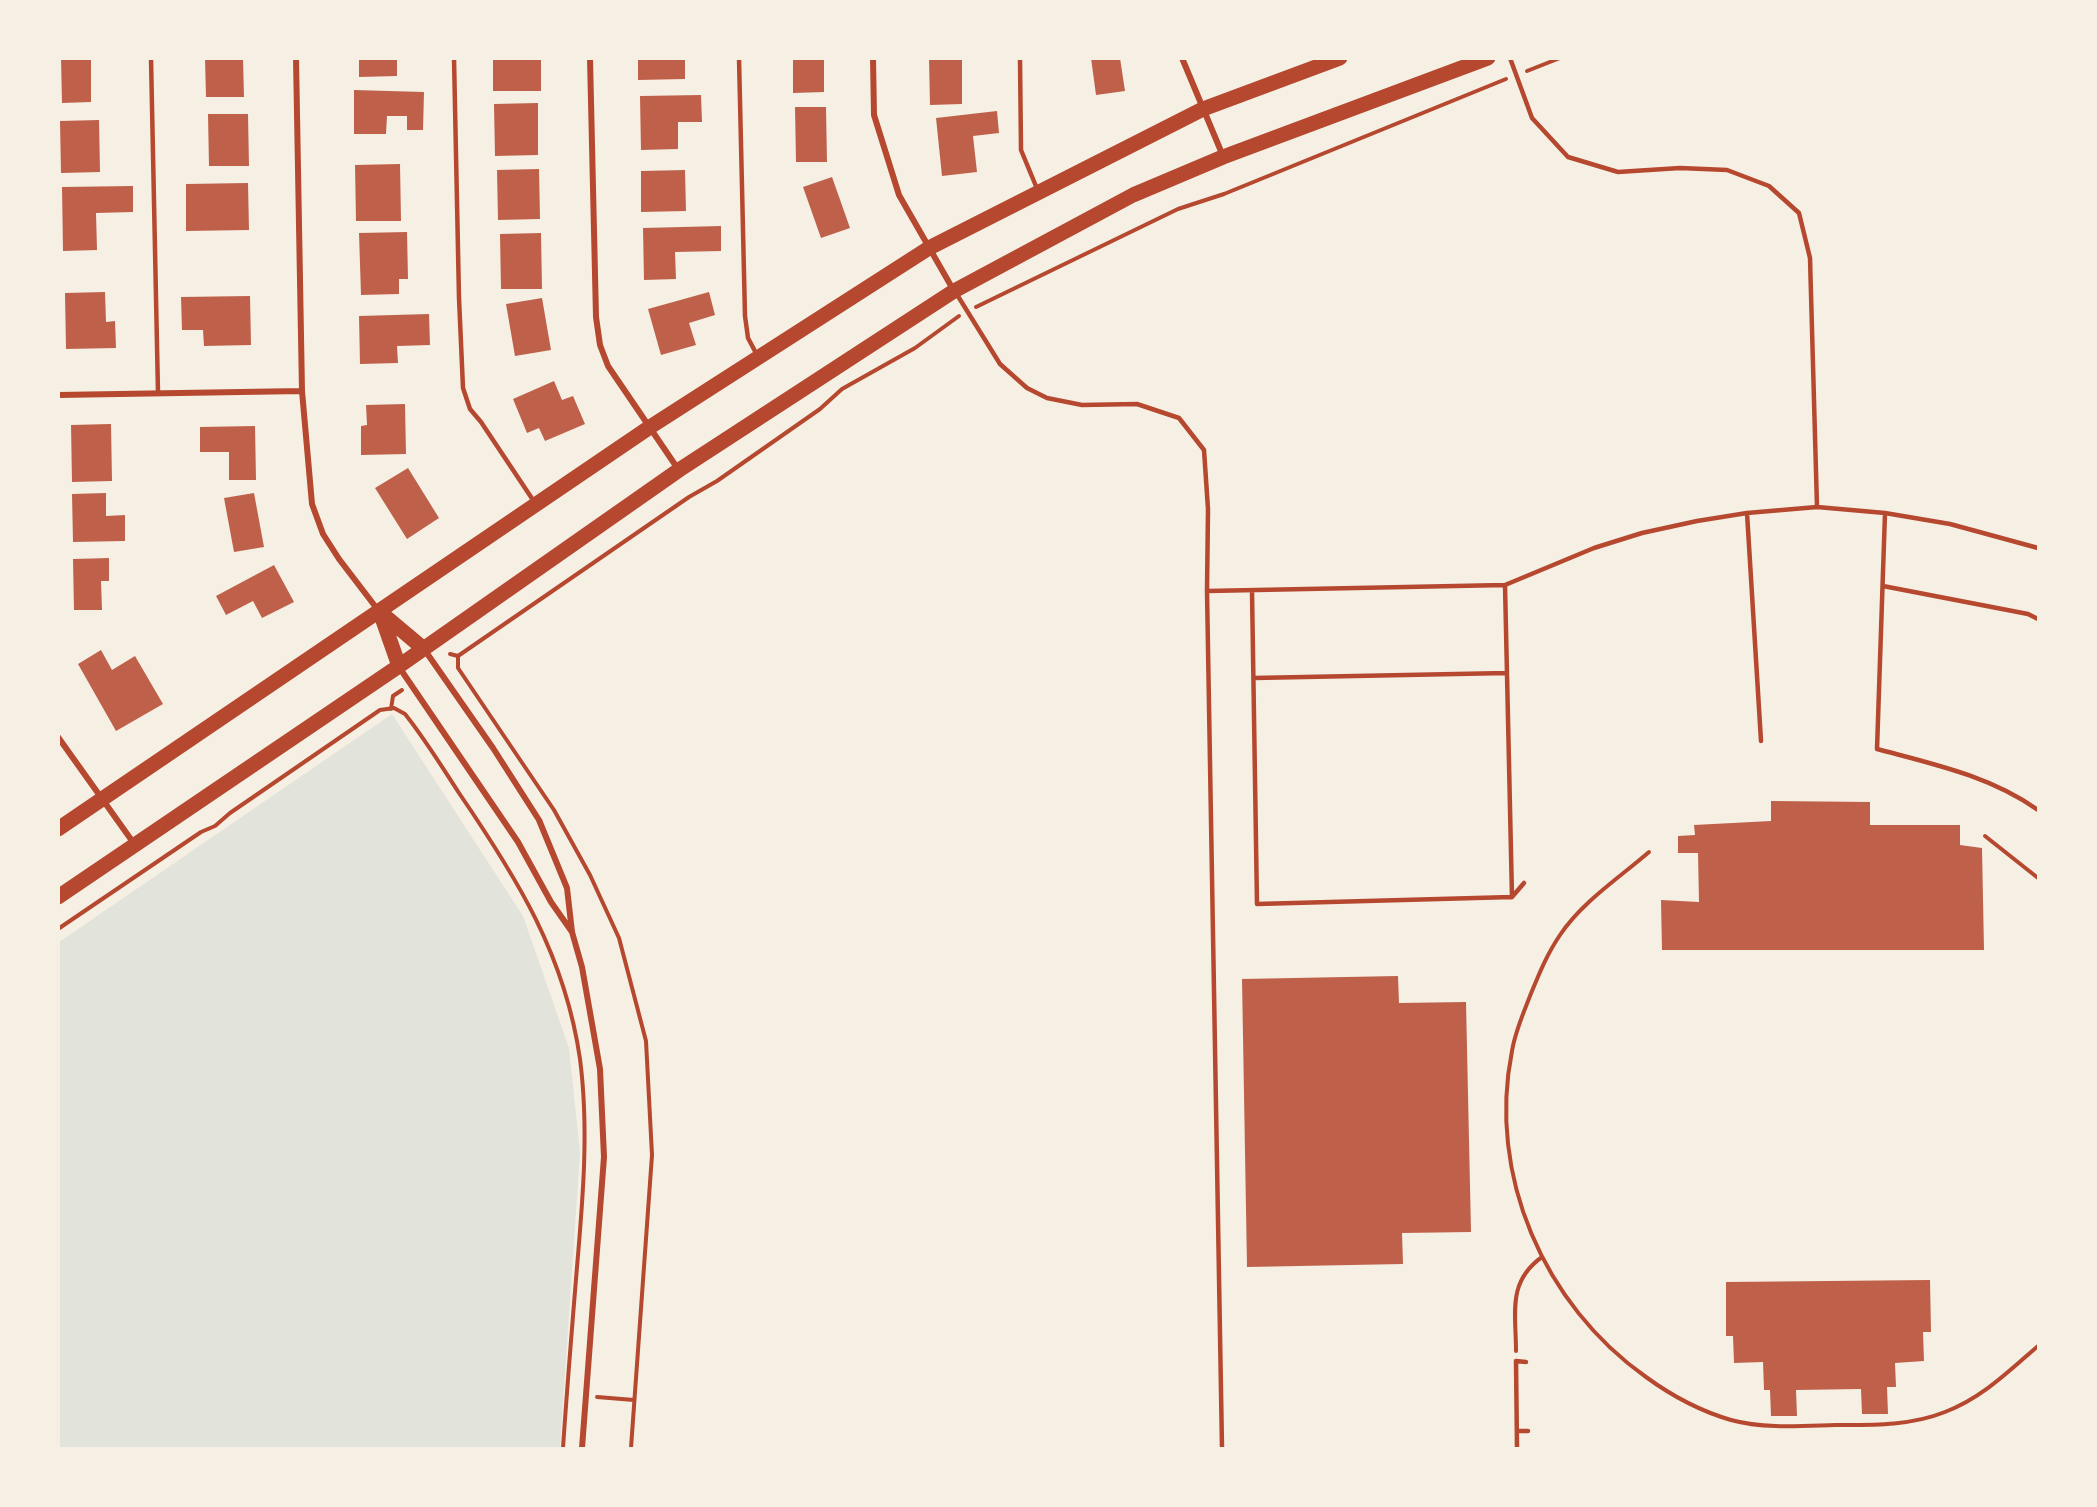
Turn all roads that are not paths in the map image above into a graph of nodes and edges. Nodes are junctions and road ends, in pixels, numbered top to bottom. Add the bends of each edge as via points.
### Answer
1 (151, 58) edge
2 (296, 58) edge
3 (454, 58) edge
4 (590, 58) edge
5 (739, 58) edge
6 (873, 58) edge
7 (1020, 58) edge
8 (1182, 58) edge
9 (1340, 58) edge
10 (1488, 58) edge
11 (1510, 58) edge
12 (1323, 62) edge
13 (1203, 109) junction
14 (1223, 157) junction
15 (1039, 192) junction
16 (929, 248) junction
17 (954, 291) junction
18 (759, 357) junction
19 (303, 391) junction
20 (158, 393) junction
21 (58, 395) edge
22 (650, 427) junction
23 (679, 470) junction
24 (536, 505) junction
25 (1817, 507) junction
26 (1747, 513) junction
27 (1885, 513) junction
28 (2038, 548) edge
29 (1505, 585) junction
30 (1883, 586) junction
31 (1207, 591) junction
32 (1252, 591) junction
33 (380, 612) junction
34 (2038, 620) edge
35 (424, 648) junction
36 (399, 666) junction
37 (1507, 673) junction
38 (1254, 678) junction
39 (58, 737) edge
40 (1761, 741) dead end
41 (103, 800) junction
42 (2038, 810) edge
43 (58, 829) edge
44 (135, 845) junction
45 (1524, 884) dead end
46 (58, 897) edge
47 (1512, 897) junction
48 (572, 932) junction
49 (1526, 1362) dead end
50 (1517, 1431) junction
51 (1528, 1431) dead end
52 (582, 1449) edge
53 (1221, 1449) edge
54 (1517, 1449) edge

1 - 20 lane
2 - 19 street
3 - 24 lane via 463,388 470,410 482,422
4 - 22 street via 596,317 600,345 608,366
5 - 18 lane via 745,316 748,338
6 - 16 street via 874,115 899,195
7 - 15 lane via 1022,150
8 - 13 street
9 - 12 main road
10 - 14 main road
11 - 25 lane via 1533,118 1568,157 1618,171 1726,170 1769,186 1799,213 1810,258
12 - 13 main road
13 - 14 street
13 - 15 main road
14 - 17 main road via 1133,195
15 - 16 main road
16 - 17 street
16 - 18 main road
17 - 23 main road
17 - 31 lane via 999,364 1027,388 1047,398 1082,405 1137,404 1179,418 1204,450
18 - 22 main road
19 - 20 street
19 - 33 street via 312,504 328,542
20 - 21 street
22 - 23 street
22 - 24 main road
23 - 35 main road
24 - 33 main road
25 - 26 lane
25 - 27 lane
26 - 29 lane via 1642,533 1594,548
26 - 40 lane
27 - 28 lane via 1950,524
27 - 30 lane
29 - 32 lane
29 - 37 lane
30 - 34 lane via 2028,614
30 - 42 lane via 1877,749 1970,775 2000,787
31 - 32 lane
31 - 53 lane
32 - 38 lane
33 - 35 main road
33 - 36 main road
33 - 41 main road
35 - 36 main road
35 - 48 street via 539,820 567,888
36 - 44 main road
36 - 48 street via 518,843
37 - 38 lane
37 - 47 lane
38 - 47 lane via 1257,904
39 - 41 street
41 - 43 main road
41 - 44 street
44 - 46 main road
45 - 47 lane
48 - 52 street via 600,1069 604,1157
49 - 50 lane via 1516,1361
50 - 51 lane
50 - 54 lane

